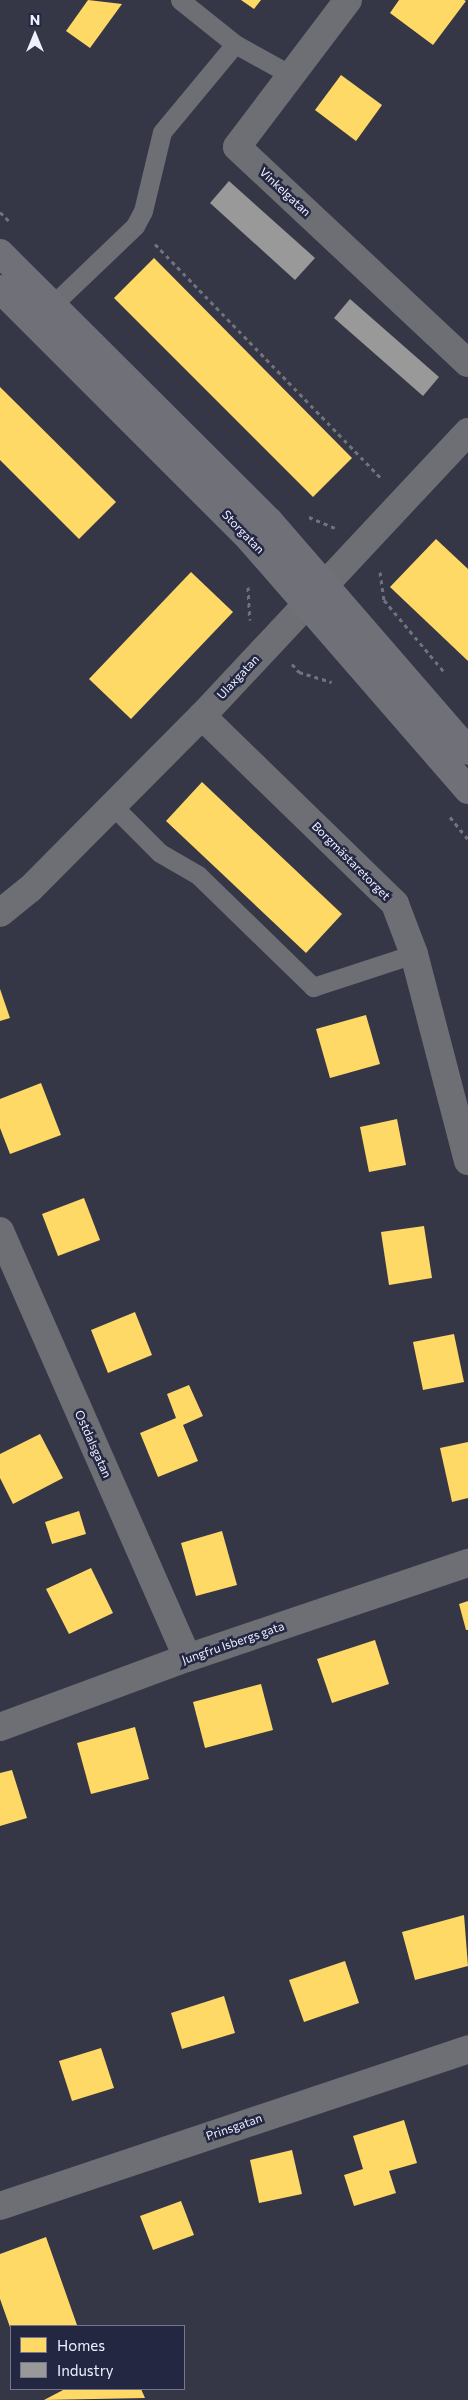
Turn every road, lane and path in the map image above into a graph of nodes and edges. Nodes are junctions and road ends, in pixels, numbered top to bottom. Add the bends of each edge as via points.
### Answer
1 (180, 0) edge
2 (348, 0) edge
3 (235, 44) junction
4 (291, 76) junction
5 (154, 244) dead end
6 (0, 253) edge
7 (0, 289) edge
8 (43, 314) junction
9 (468, 363) edge
10 (468, 432) edge
11 (403, 501) junction
12 (246, 580) dead end
13 (326, 582) junction
14 (308, 602) junction
15 (272, 642) junction
16 (339, 686) dead end
17 (202, 716) junction
18 (468, 751) edge
19 (468, 790) edge
20 (113, 806) junction
21 (445, 810) dead end
22 (468, 839) edge
23 (0, 913) edge
24 (414, 954) junction
25 (468, 1161) edge
26 (0, 1231) edge
27 (468, 1563) edge
28 (187, 1658) junction
29 (0, 1727) edge
30 (468, 2048) edge
31 (0, 2206) edge

1 - 3 lane
2 - 4 street, Vinkelgatan
3 - 4 lane
3 - 8 lane via 162,132 143,211 135,226
4 - 9 street, Vinkelgatan via 237,147
5 - 11 path
6 - 8 main road, Storgatan
7 - 8 main road, Storgatan
8 - 13 main road, Storgatan
8 - 14 main road, Storgatan
10 - 11 street, Ulaxgatan
11 - 13 street, Ulaxgatan
12 - 15 path via 250,620
13 - 14 street, Ulaxgatan
13 - 18 main road, Storgatan
14 - 15 street, Ulaxgatan
14 - 19 main road, Storgatan
15 - 16 path via 299,672
15 - 17 street, Ulaxgatan
17 - 20 street, Ulaxgatan
17 - 24 street, Borgmästaretorget via 395,904
20 - 23 street, Ulaxgatan via 30,889
20 - 24 lane via 160,853 198,875 313,987
21 - 22 path
24 - 25 street, Borgmästaretorget
26 - 28 street, Ostdalsgatan
27 - 28 street, Jungfru Isbergs gata
28 - 29 street, Jungfru Isbergs gata
30 - 31 street, Prinsgatan

